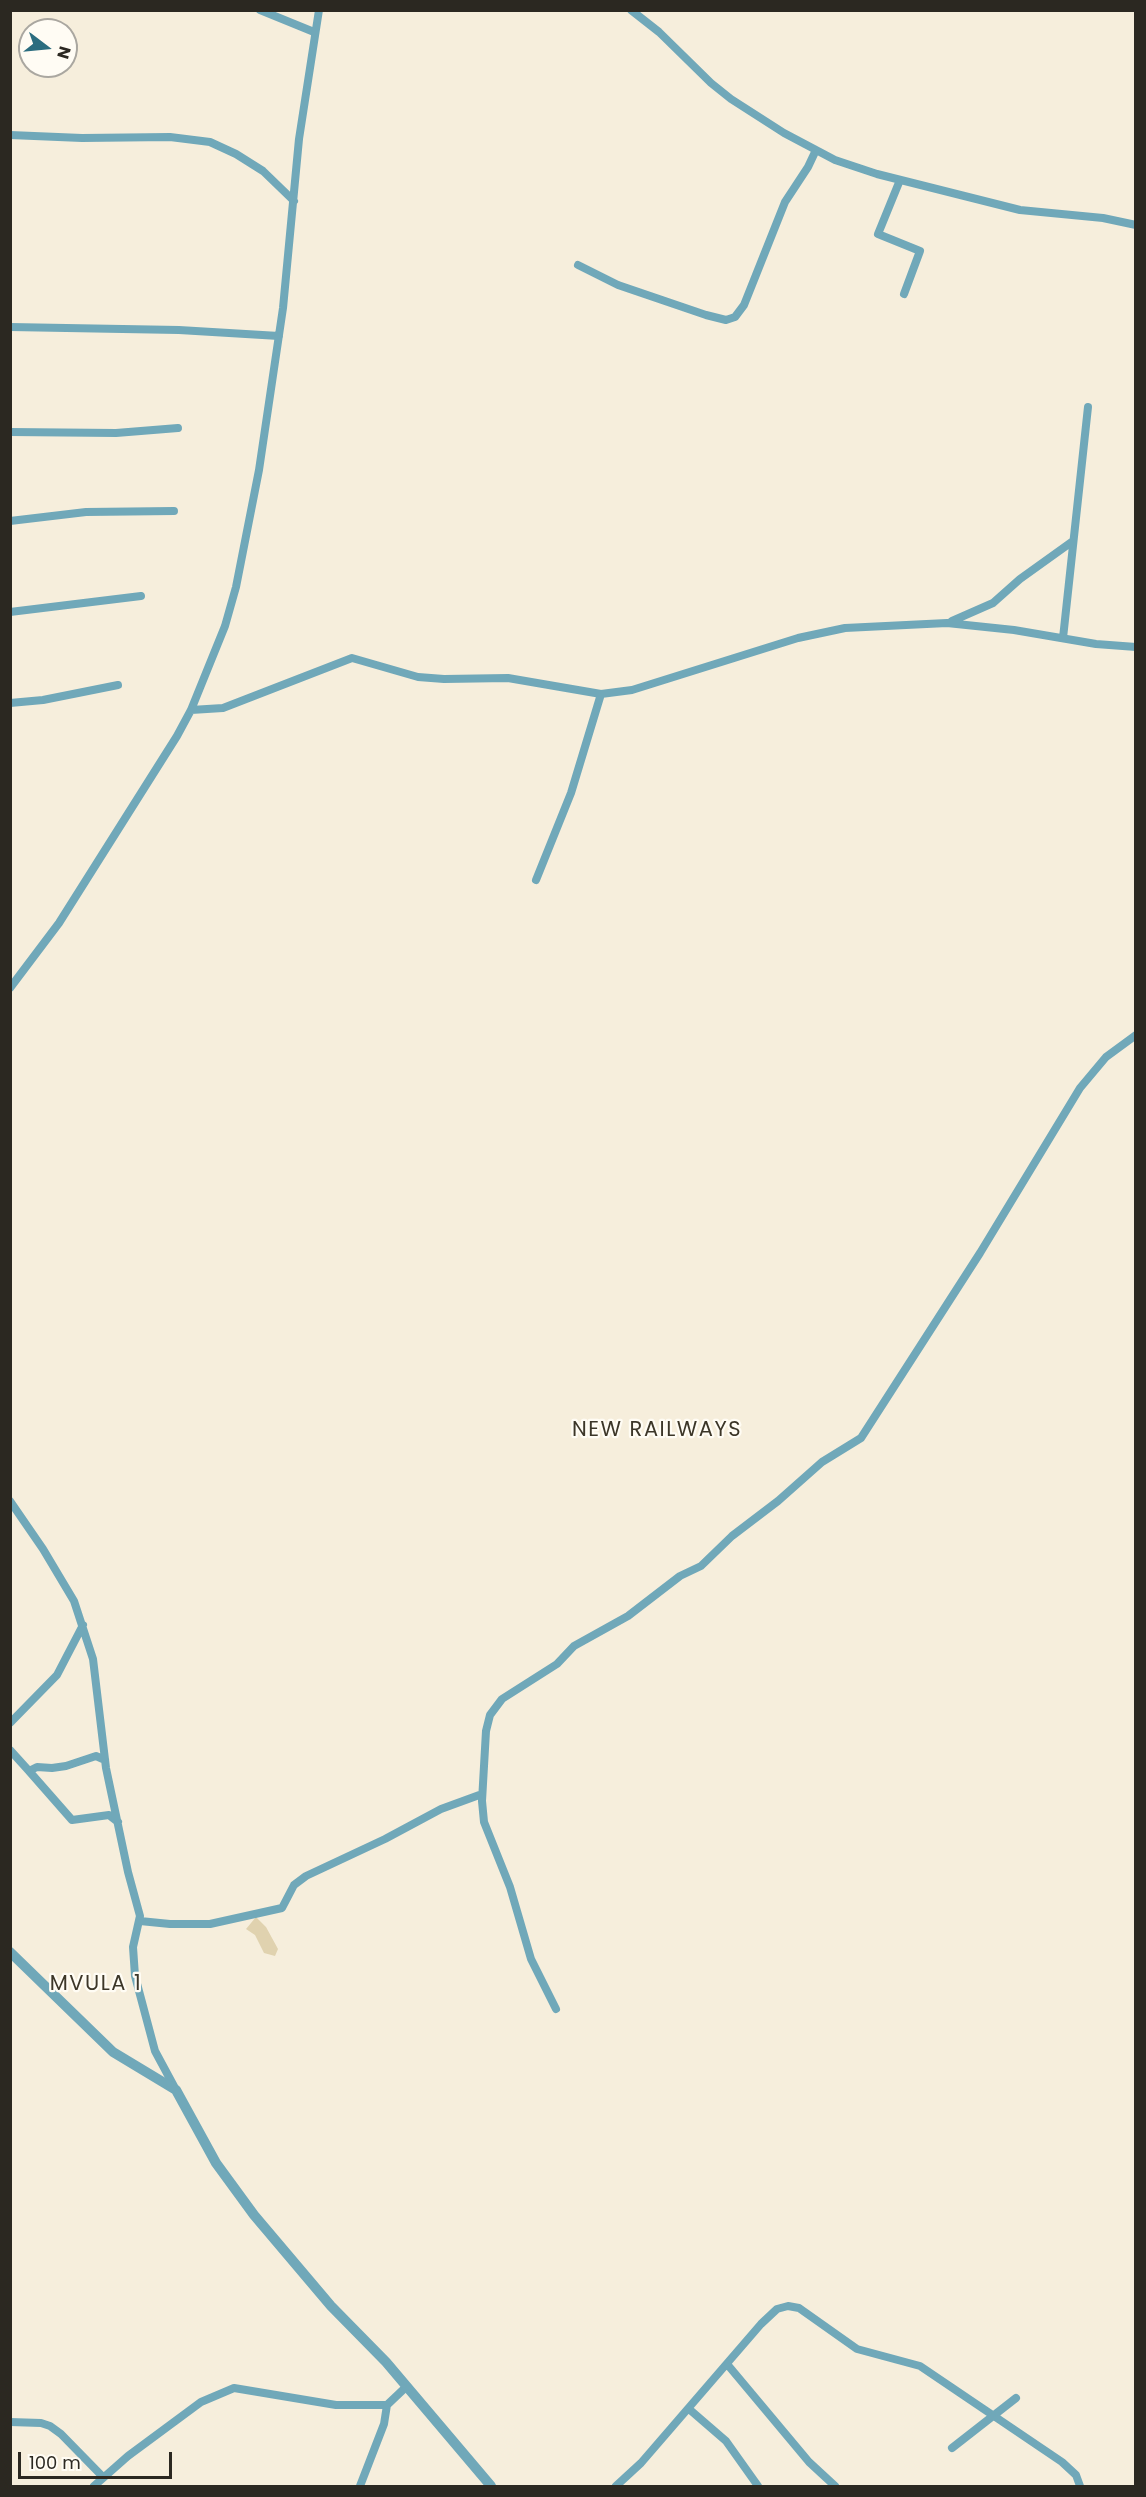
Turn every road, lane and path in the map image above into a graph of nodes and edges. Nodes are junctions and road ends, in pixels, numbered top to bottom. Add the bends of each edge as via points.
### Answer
1 (260, 10) edge
2 (319, 10) edge
3 (631, 10) edge
4 (314, 32) junction
5 (10, 135) edge
6 (816, 150) junction
7 (900, 180) junction
8 (294, 201) junction
9 (1136, 225) edge
10 (578, 266) dead end
11 (904, 294) dead end
12 (10, 327) edge
13 (279, 336) junction
14 (1088, 407) dead end
15 (178, 428) dead end
16 (10, 432) edge
17 (174, 511) dead end
18 (10, 522) edge
19 (1073, 541) junction
20 (141, 596) dead end
21 (10, 612) edge
22 (947, 623) junction
23 (1063, 638) junction
24 (1136, 647) edge
25 (118, 685) dead end
26 (602, 694) junction
27 (10, 703) edge
28 (191, 710) junction
29 (536, 880) dead end
30 (10, 988) edge
31 (1136, 1035) edge
32 (10, 1501) edge
33 (83, 1625) junction
34 (10, 1723) edge
35 (10, 1750) edge
36 (105, 1760) junction
37 (29, 1771) junction
38 (482, 1794) junction
39 (118, 1822) junction
40 (140, 1921) junction
41 (10, 1952) edge
42 (556, 2009) dead end
43 (176, 2090) junction
44 (727, 2364) junction
45 (406, 2387) junction
46 (1016, 2398) dead end
47 (387, 2405) junction
48 (689, 2409) junction
49 (993, 2416) junction
50 (10, 2422) edge
51 (952, 2448) dead end
52 (101, 2482) edge
53 (360, 2487) edge
54 (491, 2487) edge
55 (616, 2487) edge
56 (758, 2487) edge
57 (835, 2487) edge
58 (1080, 2487) edge

1 - 4 street
2 - 4 street
3 - 6 street via 731,99
4 - 8 street
5 - 8 street via 210,142 263,171
6 - 7 street via 855,168
6 - 10 street via 785,202 744,305 735,317 726,320 706,315 618,285
7 - 9 street via 1020,210
7 - 11 street via 878,234 920,251
8 - 13 street
12 - 13 street
13 - 28 street via 236,587 219,644
14 - 19 street
15 - 16 street via 116,433
17 - 18 street via 86,512
19 - 22 street via 993,603
19 - 23 street
20 - 21 street
22 - 23 street
22 - 26 street via 822,631 632,690
23 - 24 street
25 - 27 street
26 - 28 street via 508,678 418,677 352,658 223,708
26 - 29 street via 571,793
28 - 30 street via 59,923
31 - 38 street via 1106,1057 1080,1088 861,1438 822,1462 700,1566 680,1576 628,1616 574,1646 557,1664 502,1699 490,1715 486,1731
32 - 33 street via 68,1590
33 - 34 street via 57,1675
33 - 36 street via 95,1668
35 - 37 street
36 - 37 street via 96,1756 66,1766
36 - 39 street
37 - 39 street via 72,1820 109,1815
38 - 40 street via 441,1809 306,1876 294,1885 282,1908 210,1924
38 - 42 street via 484,1822 510,1887 531,1959
39 - 40 street
40 - 43 street via 133,1947 135,1976 155,2051
41 - 43 street via 113,2052
43 - 45 street via 216,2163 254,2215
44 - 48 street
44 - 49 street via 777,2309 799,2308 857,2349 920,2366
44 - 57 street via 809,2462
45 - 47 street
45 - 54 street
46 - 49 street
47 - 52 street via 336,2405 234,2388 201,2402
47 - 53 street via 384,2424
48 - 55 street
48 - 56 street via 726,2441
49 - 51 street
49 - 58 street via 1062,2462 1076,2475
50 - 52 street via 50,2426

